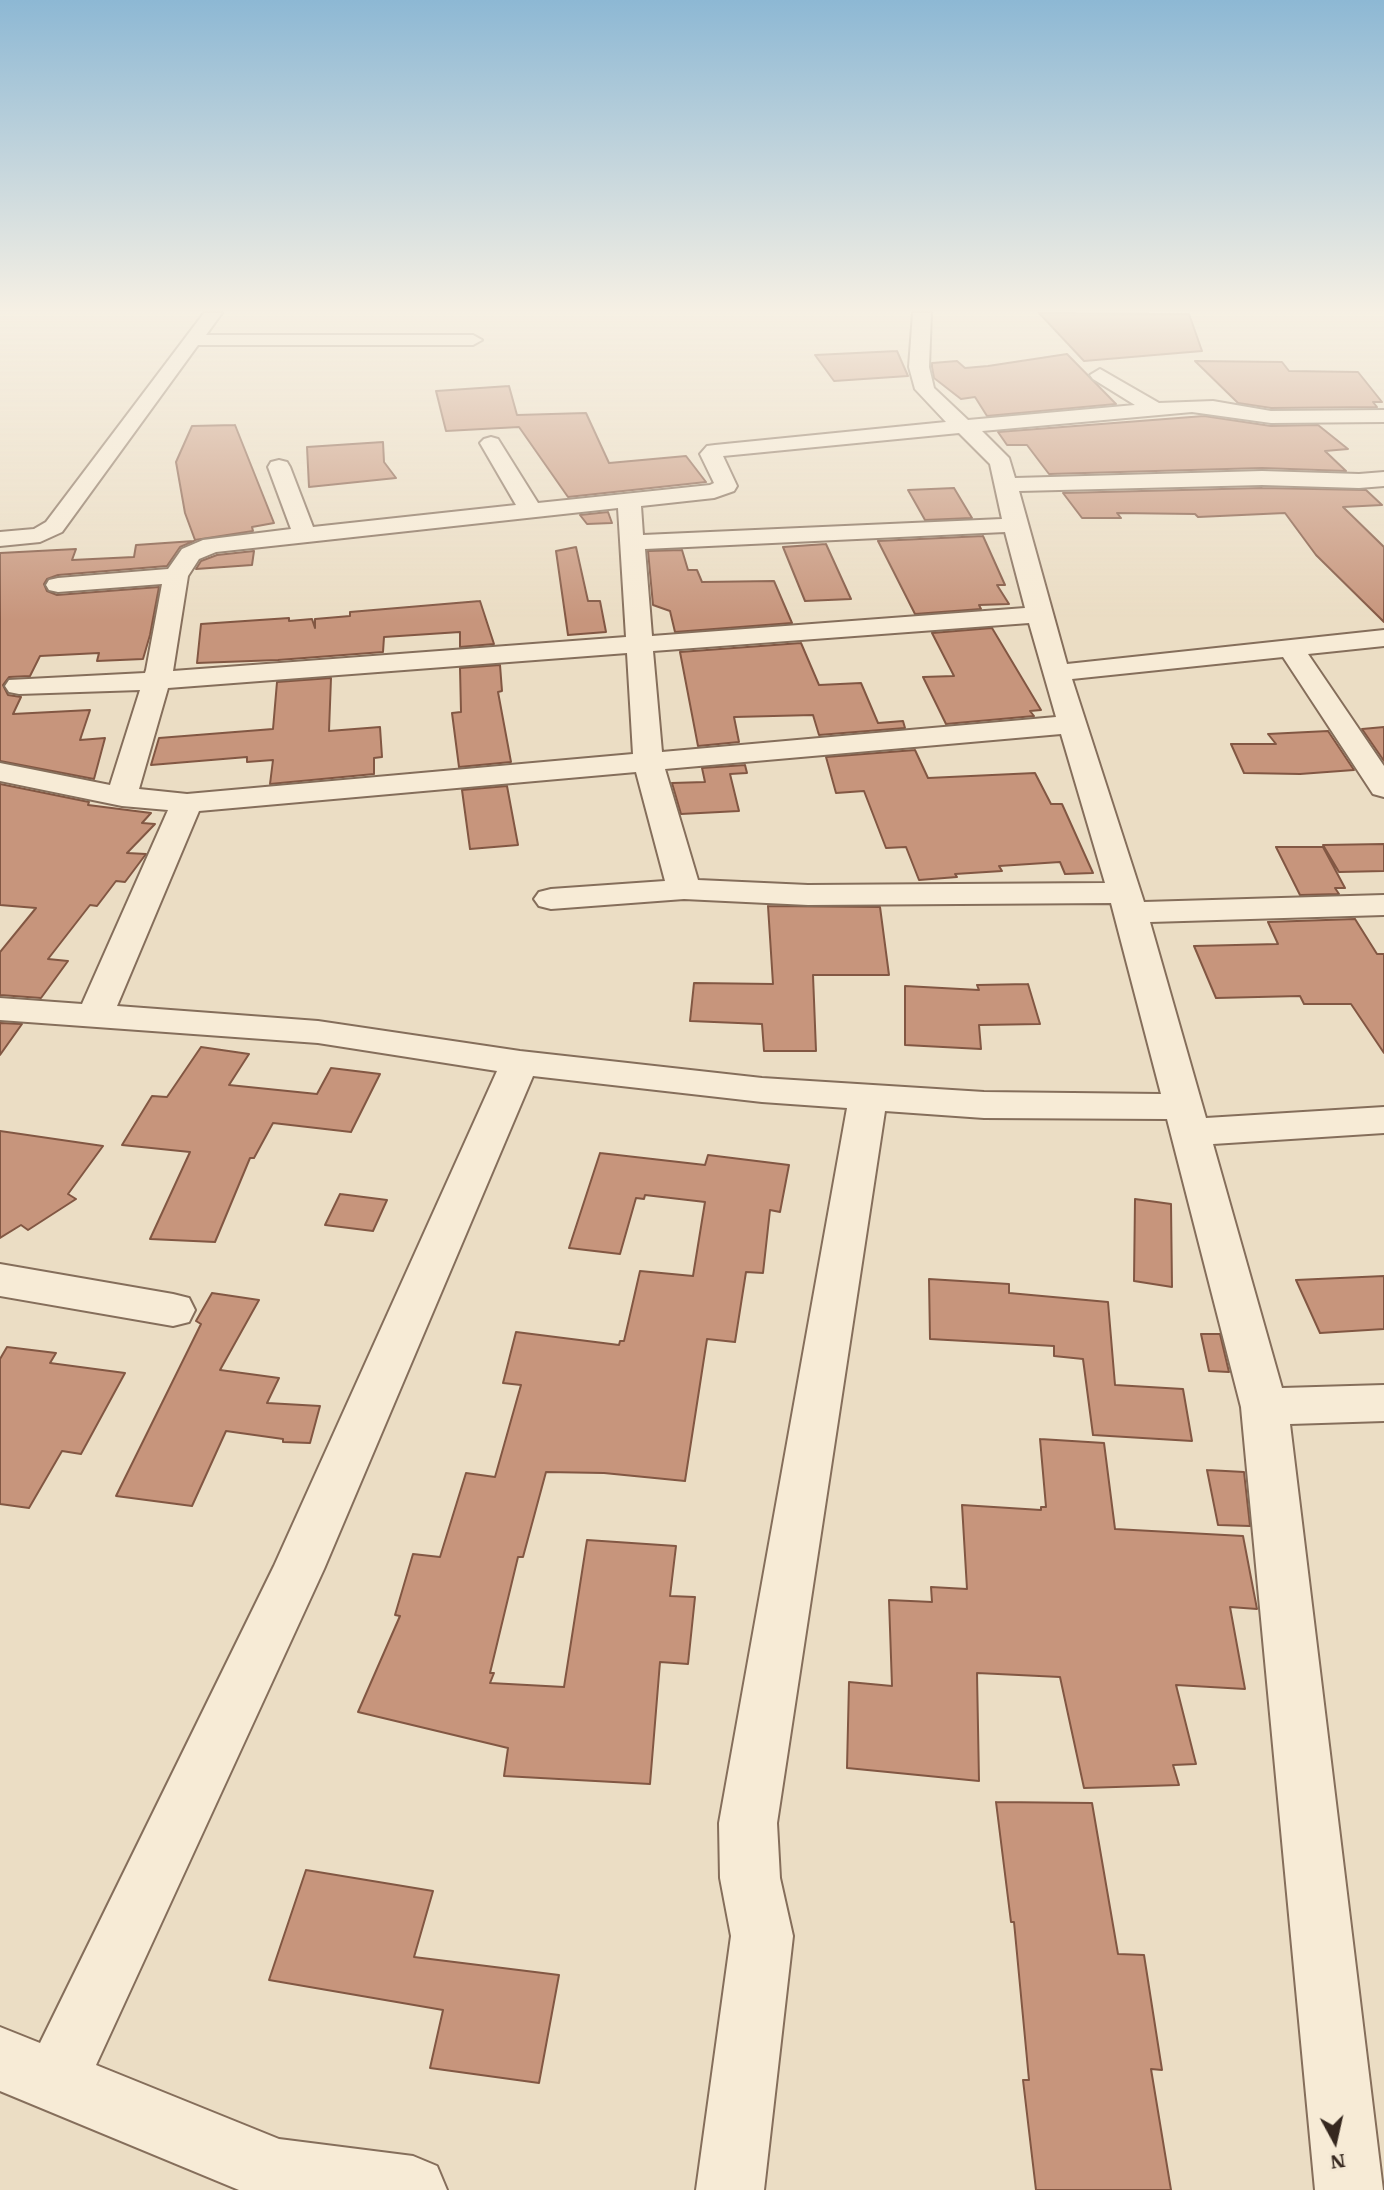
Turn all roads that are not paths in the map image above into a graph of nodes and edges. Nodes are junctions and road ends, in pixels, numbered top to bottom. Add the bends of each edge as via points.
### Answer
1 (138, 415) edge
2 (949, 415) edge
3 (1089, 415) edge
4 (1261, 415) edge
5 (1384, 416) edge
6 (962, 427) junction
7 (491, 443) dead end
8 (279, 467) dead end
9 (1384, 478) edge
10 (1007, 485) junction
11 (629, 501) junction
12 (531, 510) junction
13 (1015, 525) junction
14 (304, 534) junction
15 (0, 539) edge
16 (631, 543) junction
17 (176, 576) junction
18 (58, 585) dead end
19 (1041, 614) junction
20 (1384, 638) edge
21 (637, 644) junction
22 (1290, 647) junction
23 (1056, 673) junction
24 (156, 681) junction
25 (19, 686) dead end
26 (1072, 724) junction
27 (648, 760) junction
28 (0, 772) edge
29 (1384, 788) edge
30 (122, 797) junction
31 (187, 803) junction
32 (684, 889) junction
33 (551, 899) dead end
34 (1128, 903) junction
35 (1384, 905) edge
36 (0, 1009) edge
37 (95, 1016) junction
38 (520, 1063) junction
39 (868, 1098) junction
40 (1187, 1119) junction
41 (1384, 1120) edge
42 (0, 1280) edge
43 (173, 1310) dead end
44 (1384, 1403) edge
45 (1264, 1407) junction
46 (28, 2070) edge
47 (413, 2190) edge
48 (730, 2190) edge
49 (1349, 2190) edge

1 - 15 street via 54,527 40,535
2 - 6 street
3 - 6 street
4 - 5 street
6 - 10 street via 1001,463
6 - 11 street via 715,451 711,454 726,486
7 - 12 street
8 - 14 street
9 - 10 street
10 - 13 street
11 - 12 street
11 - 16 street
12 - 14 street
13 - 16 street
13 - 19 street
14 - 17 street via 199,549 190,554
16 - 21 street
17 - 18 street
17 - 24 street
19 - 21 street
19 - 23 street
20 - 22 street
21 - 24 street
21 - 27 street
22 - 23 street
22 - 29 street
23 - 26 street
24 - 25 street
24 - 30 street
26 - 27 street
26 - 34 street
27 - 31 street
27 - 32 street
28 - 30 street
30 - 31 street
31 - 37 street
32 - 33 street
32 - 34 street
34 - 35 street
34 - 40 street
36 - 37 street
37 - 38 street via 318,1032
38 - 39 street
38 - 46 street via 298,1569
39 - 40 street
39 - 48 street via 748,1823 750,1878 762,1936
40 - 41 street
40 - 45 street
42 - 43 street
44 - 45 street
45 - 49 street
46 - 47 street via 279,2173

